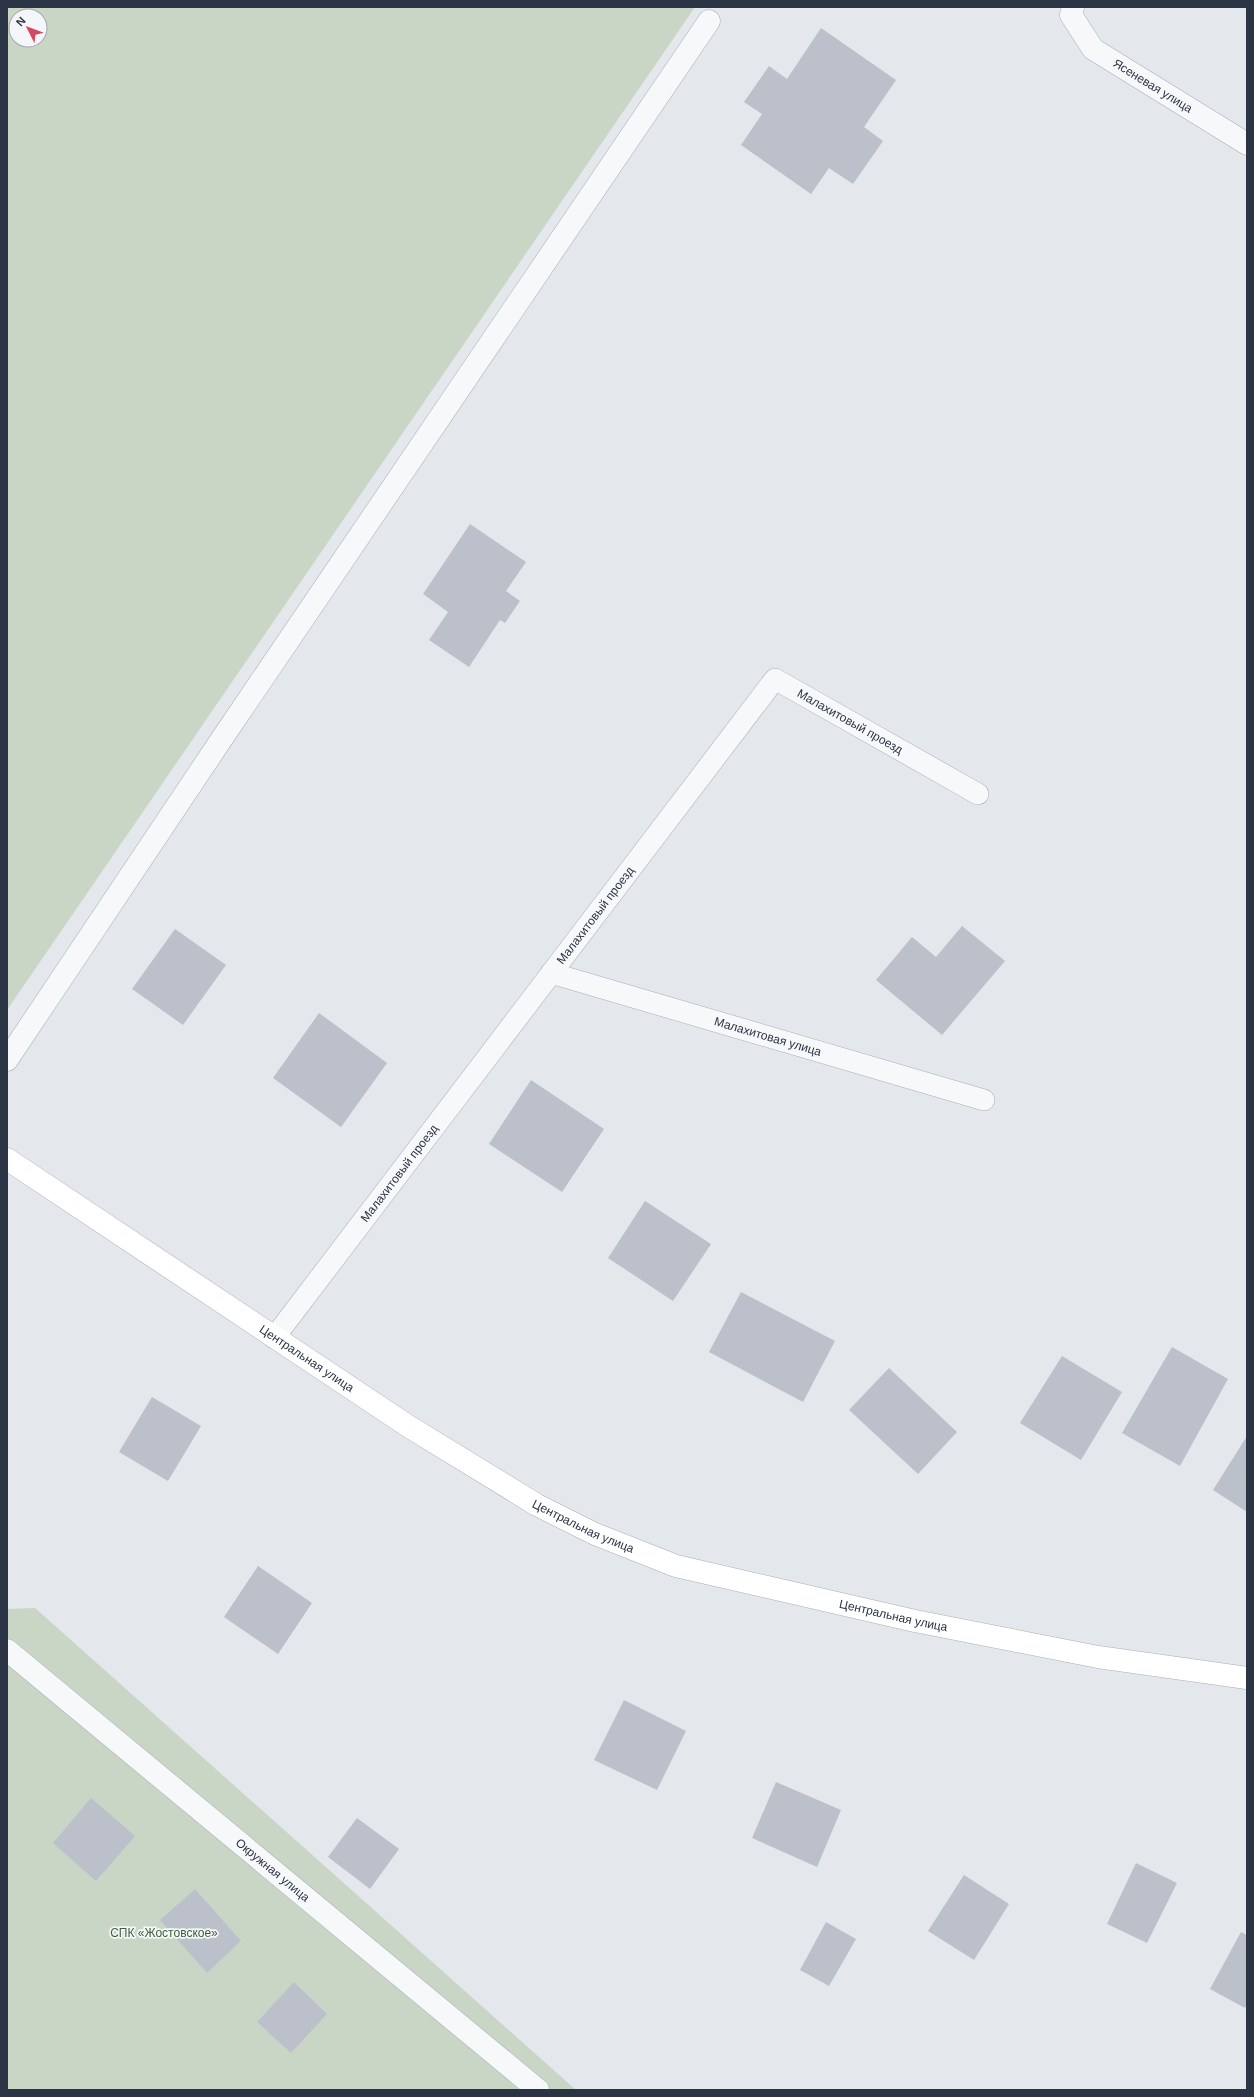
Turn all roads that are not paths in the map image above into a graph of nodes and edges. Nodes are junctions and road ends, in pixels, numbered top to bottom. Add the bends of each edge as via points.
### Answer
1 (1072, 11) edge
2 (709, 21) dead end
3 (1247, 144) edge
4 (978, 794) dead end
5 (551, 973) junction
6 (7, 1060) edge
7 (984, 1100) dead end
8 (7, 1160) edge
9 (274, 1338) junction
10 (7, 1650) edge
11 (1247, 1678) edge
12 (538, 2090) edge

1 - 3 street, Ясеневая улица via 1093,49
2 - 6 street via 227,730
4 - 5 lane, Малахитовый проезд via 775,679
5 - 7 lane, Малахитовая улица
5 - 9 lane, Малахитовый проезд
8 - 9 street, Центральная улица
9 - 11 street, Центральная улица via 408,1426 537,1505 595,1534 676,1566 915,1621 1098,1657
10 - 12 street, Окружная улица

